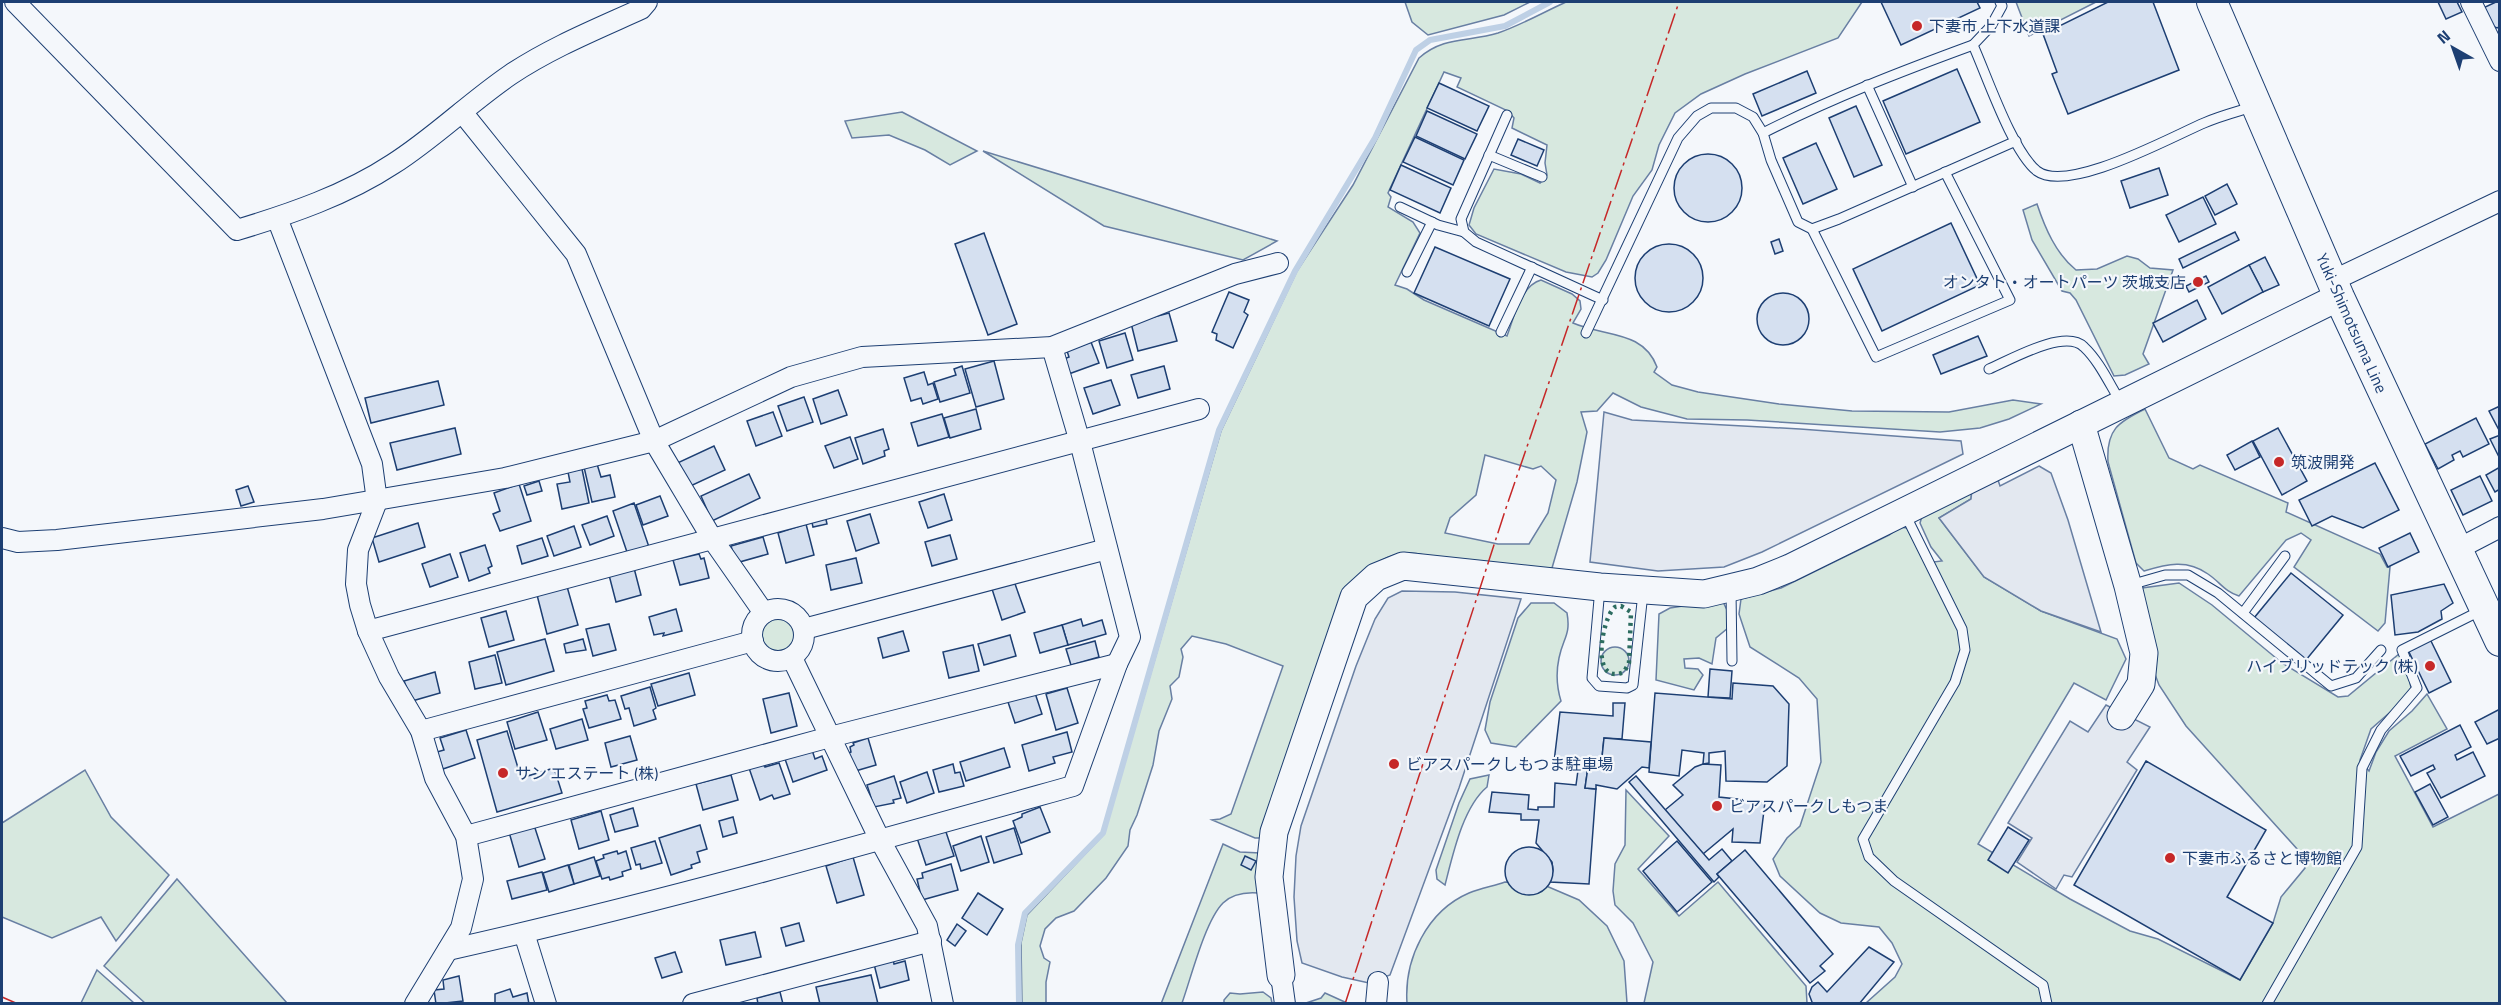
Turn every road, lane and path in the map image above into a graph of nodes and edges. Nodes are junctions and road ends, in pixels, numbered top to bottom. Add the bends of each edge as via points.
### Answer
1 (15, 2) edge
2 (647, 2) edge
3 (2000, 2) edge
4 (2212, 2) edge
5 (2475, 3) edge
6 (1973, 45) junction
7 (2499, 61) edge
8 (1867, 85) junction
9 (2257, 105) junction
10 (462, 112) junction
11 (1507, 116) dead end
12 (1764, 133) junction
13 (2016, 141) junction
14 (1489, 155) junction
15 (1945, 172) junction
16 (1542, 177) dead end
17 (1913, 187) junction
18 (2499, 201) edge
19 (1400, 207) dead end
20 (277, 218) junction
21 (1432, 222) junction
22 (1812, 229) junction
23 (1464, 232) junction
24 (1278, 263) dead end
25 (1532, 267) junction
26 (1407, 272) dead end
27 (2336, 289) junction
28 (1603, 300) junction
29 (1501, 332) dead end
30 (1586, 333) dead end
31 (1052, 347) junction
32 (1989, 369) dead end
33 (2121, 403) junction
34 (1199, 409) dead end
35 (2081, 424) junction
36 (654, 441) junction
37 (1080, 441) junction
38 (377, 501) junction
39 (1904, 512) junction
40 (2499, 527) edge
41 (2, 538) edge
42 (713, 540) junction
43 (1107, 549) junction
44 (2456, 550) junction
45 (2285, 556) dead end
46 (2128, 586) junction
47 (1600, 587) junction
48 (1731, 588) junction
49 (1643, 590) junction
50 (2492, 605) edge
51 (764, 613) junction
52 (2242, 613) junction
53 (804, 629) junction
54 (368, 631) junction
55 (753, 641) junction
56 (2499, 641) edge
57 (2381, 650) dead end
58 (792, 658) junction
59 (1732, 661) dead end
60 (1118, 664) junction
61 (2121, 716) dead end
62 (421, 732) junction
63 (830, 736) junction
64 (466, 836) junction
65 (880, 840) junction
66 (524, 933) junction
67 (931, 941) junction
68 (448, 950) junction
69 (1281, 975) joint
70 (1378, 982) dead end
71 (416, 1004) edge
72 (546, 1004) edge
73 (693, 1004) edge
74 (943, 1004) edge
75 (1285, 1004) edge
76 (1376, 1004) edge
77 (2048, 1004) edge
78 (2267, 1004) edge

1 - 20 street via 237,230
2 - 10 street via 641,9 576,38 511,75
3 - 6 lane via 2002,6 1991,26
4 - 9 main road, Yuki-Shimotsuma Line
5 - 7 street
6 - 8 lane
6 - 13 lane
8 - 12 lane
8 - 17 lane
9 - 13 lane via 2207,122 2114,164 2065,178 2039,172
9 - 27 main road, Yuki-Shimotsuma Line
10 - 20 street via 393,164 347,189
10 - 36 street via 576,254
11 - 14 lane
12 - 22 lane via 1771,160 1798,222
12 - 28 lane via 1753,117 1736,108 1711,108 1697,116 1678,138
13 - 15 lane
14 - 16 lane
14 - 23 lane via 1461,219
15 - 17 lane
15 - 22 lane via 2010,300 1876,357
17 - 22 lane
18 - 27 street
19 - 21 lane
20 - 38 street via 372,464
21 - 23 lane
21 - 26 lane
23 - 25 lane via 1476,242
24 - 31 street via 1234,274
25 - 28 lane
25 - 29 lane
27 - 33 street
27 - 44 main road, Yuki-Shimotsuma Line
28 - 30 lane
31 - 36 street via 862,357 791,376
31 - 37 street
32 - 33 lane via 2066,339 2082,345
33 - 35 street
34 - 37 street
35 - 39 street
35 - 46 street
36 - 38 street via 505,478
36 - 42 street
37 - 42 street
37 - 43 street
38 - 41 street via 57,540 18,542
38 - 54 street via 358,550 356,584
39 - 48 street via 1790,568
39 - 77 lane via 1962,629 1965,650 1955,682 1863,839 1869,857 1894,881 2043,985
40 - 44 street
42 - 51 street
42 - 54 street
43 - 53 street
43 - 60 street via 1130,637
44 - 50 main road, Yuki-Shimotsuma Line
45 - 52 lane
46 - 52 lane via 2164,575 2188,575
46 - 61 street via 2144,653 2141,684
47 - 49 street
47 - 49 lane via 1592,678 1599,686 1627,688 1634,685
47 - 69 street via 1403,566 1376,577 1354,597 1274,832 1269,877
48 - 49 street via 1704,594
48 - 59 lane
50 - 56 main road, Yuki-Shimotsuma Line
50 - 78 lane via 2402,650 2417,688 2381,730 2362,768 2357,847
51 - 53 street via 788,611
51 - 55 street via 754,625
52 - 57 lane via 2331,687 2355,678
53 - 58 street via 802,645
54 - 62 street
55 - 58 street via 768,659
55 - 62 street
58 - 63 street
60 - 63 street
60 - 65 street via 1073,786
62 - 64 street via 435,778
63 - 64 street
63 - 65 street
64 - 68 street via 473,879 461,928
65 - 66 street
65 - 67 street via 927,926
66 - 68 street
66 - 72 street
67 - 73 street
67 - 74 street
68 - 71 street
69 - 75 street
70 - 76 street

